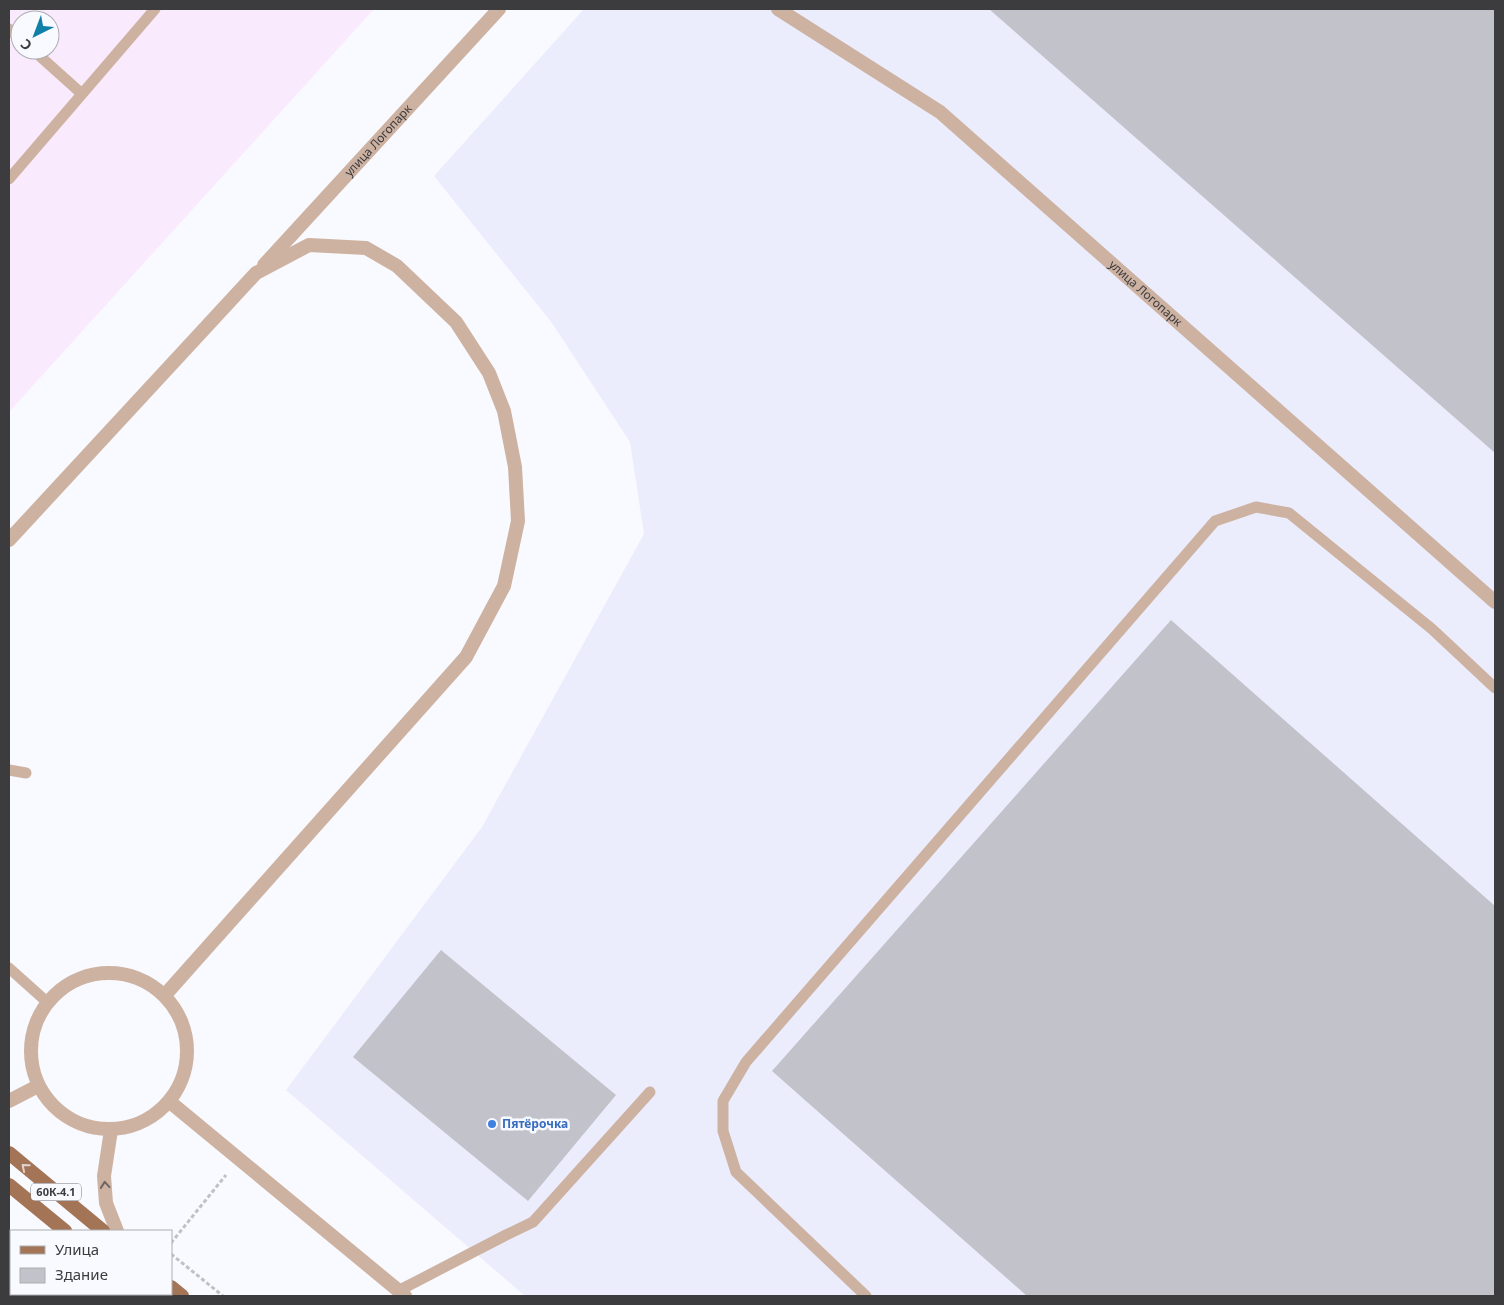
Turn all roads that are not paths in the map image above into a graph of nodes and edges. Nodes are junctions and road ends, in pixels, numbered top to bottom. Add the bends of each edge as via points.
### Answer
1 (154, 9) edge
2 (499, 9) edge
3 (778, 9) edge
4 (44, 60) edge
5 (82, 94) junction
6 (9, 179) edge
7 (256, 273) junction
8 (9, 540) edge
9 (1495, 602) edge
10 (1495, 688) edge
11 (9, 770) edge
12 (26, 773) dead end
13 (9, 968) edge
14 (165, 995) junction
15 (48, 1002) junction
16 (38, 1086) junction
17 (650, 1092) dead end
18 (9, 1100) edge
19 (170, 1102) junction
20 (111, 1130) junction
21 (9, 1153) edge
22 (9, 1185) edge
23 (64, 1230) edge
24 (103, 1230) edge
25 (117, 1230) edge
26 (172, 1288) edge
27 (402, 1294) edge
28 (182, 1296) edge
29 (866, 1296) edge

1 - 5 lane
2 - 7 street, улица Логопарк
3 - 9 street, улица Логопарк via 940,112
4 - 5 lane
5 - 6 lane
7 - 8 street, улица Логопарк
7 - 14 street via 309,245 366,248 397,266 456,322 489,373 506,421 515,467 518,521 504,586 466,657
10 - 29 lane via 1432,629 1290,513 1256,507 1215,521 746,1062 723,1101 723,1131 736,1172
11 - 12 lane
13 - 15 lane
14 - 15 street via 147,982 127,974 105,972 83,976 64,986
14 - 19 street via 179,1014 187,1036 188,1060 182,1082
15 - 16 street via 36,1021 31,1043 32,1065
16 - 18 street
16 - 20 street via 51,1104 68,1118 89,1127
17 - 27 lane via 533,1222
19 - 20 street via 133,1126
19 - 27 street
25 -> 20 street via 106,1204 104,1176
24 -> 21 main road, 60К-4.1
22 - 23 main road, 60К-4.1
26 - 28 main road

